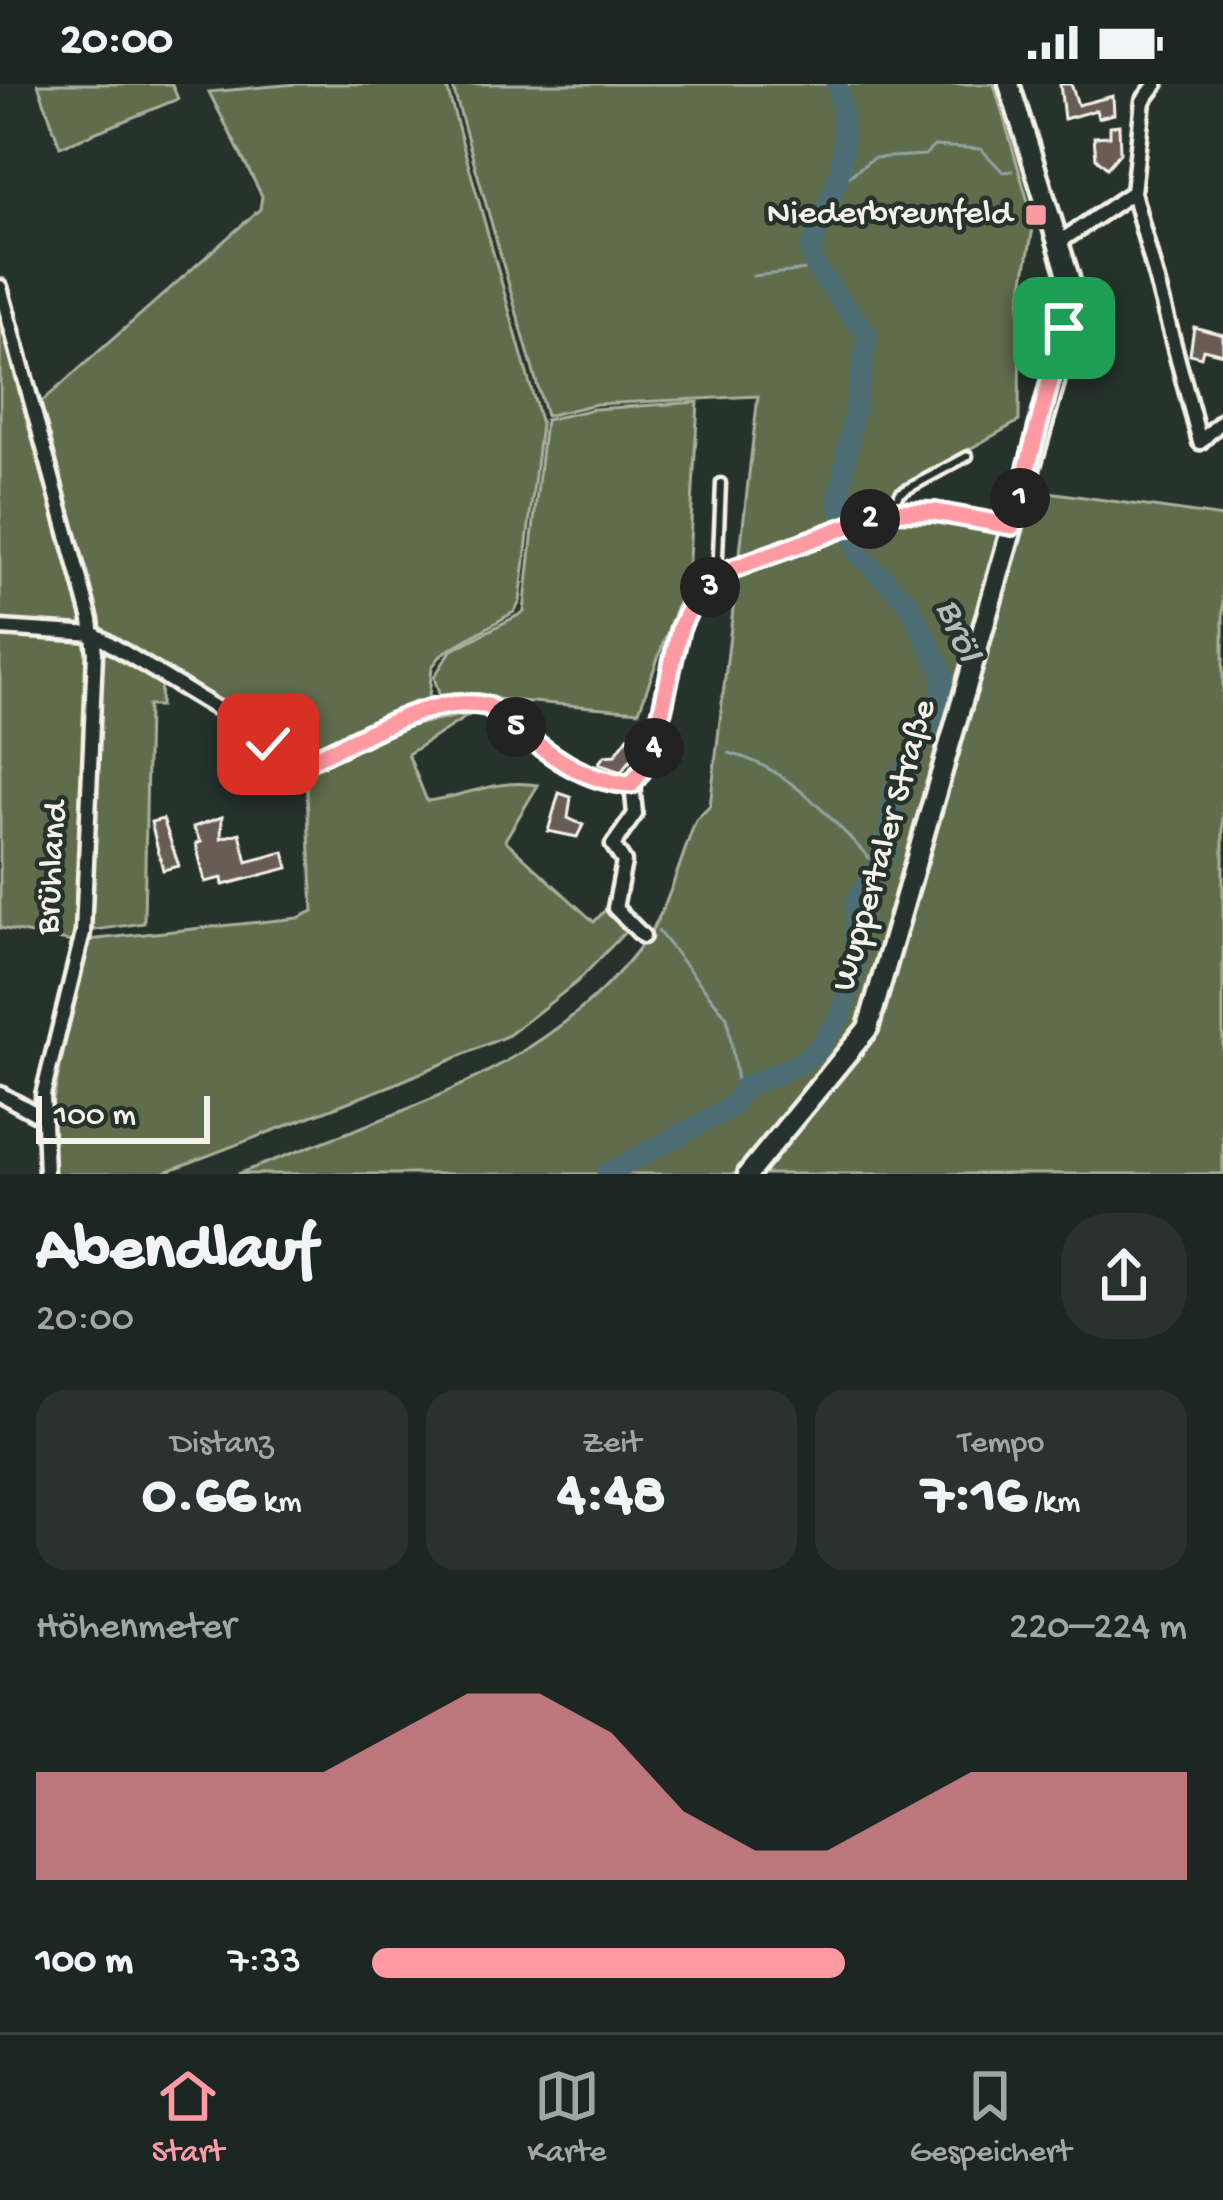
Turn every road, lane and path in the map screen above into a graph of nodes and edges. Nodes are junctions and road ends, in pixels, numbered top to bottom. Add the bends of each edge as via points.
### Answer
1 (1009, 84) edge
2 (1132, 84) edge
3 (1156, 84) edge
4 (1143, 101) junction
5 (1133, 192) junction
6 (1061, 242) junction
7 (0, 287) edge
8 (1223, 420) edge
9 (968, 456) dead end
10 (721, 483) dead end
11 (889, 511) junction
12 (1012, 526) junction
13 (717, 580) junction
14 (0, 628) edge
15 (94, 634) junction
16 (632, 784) junction
17 (643, 937) dead end
18 (0, 1094) edge
19 (42, 1117) junction
20 (46, 1174) edge
21 (748, 1174) edge

1 - 6 main road, Wuppertaler Straße
2 - 4 street
3 - 4 street
4 - 5 street
5 - 6 street
5 - 8 street via 1201,442
6 - 12 main road, Wuppertaler Straße via 1069,278 1064,328
7 - 15 street, Brühland
9 - 11 lane via 900,493
10 - 13 lane
11 - 12 street
11 - 13 street
12 - 21 main road, Wuppertaler Straße via 868,1028
13 - 16 street via 694,599 680,628 652,756
14 - 15 street
15 - 16 street via 305,762 404,719 470,702 488,706 584,774
15 - 19 street, Brühland via 83,933
16 - 17 street via 635,814 613,844 624,862 615,908
18 - 19 street
19 - 20 street, Brühland

